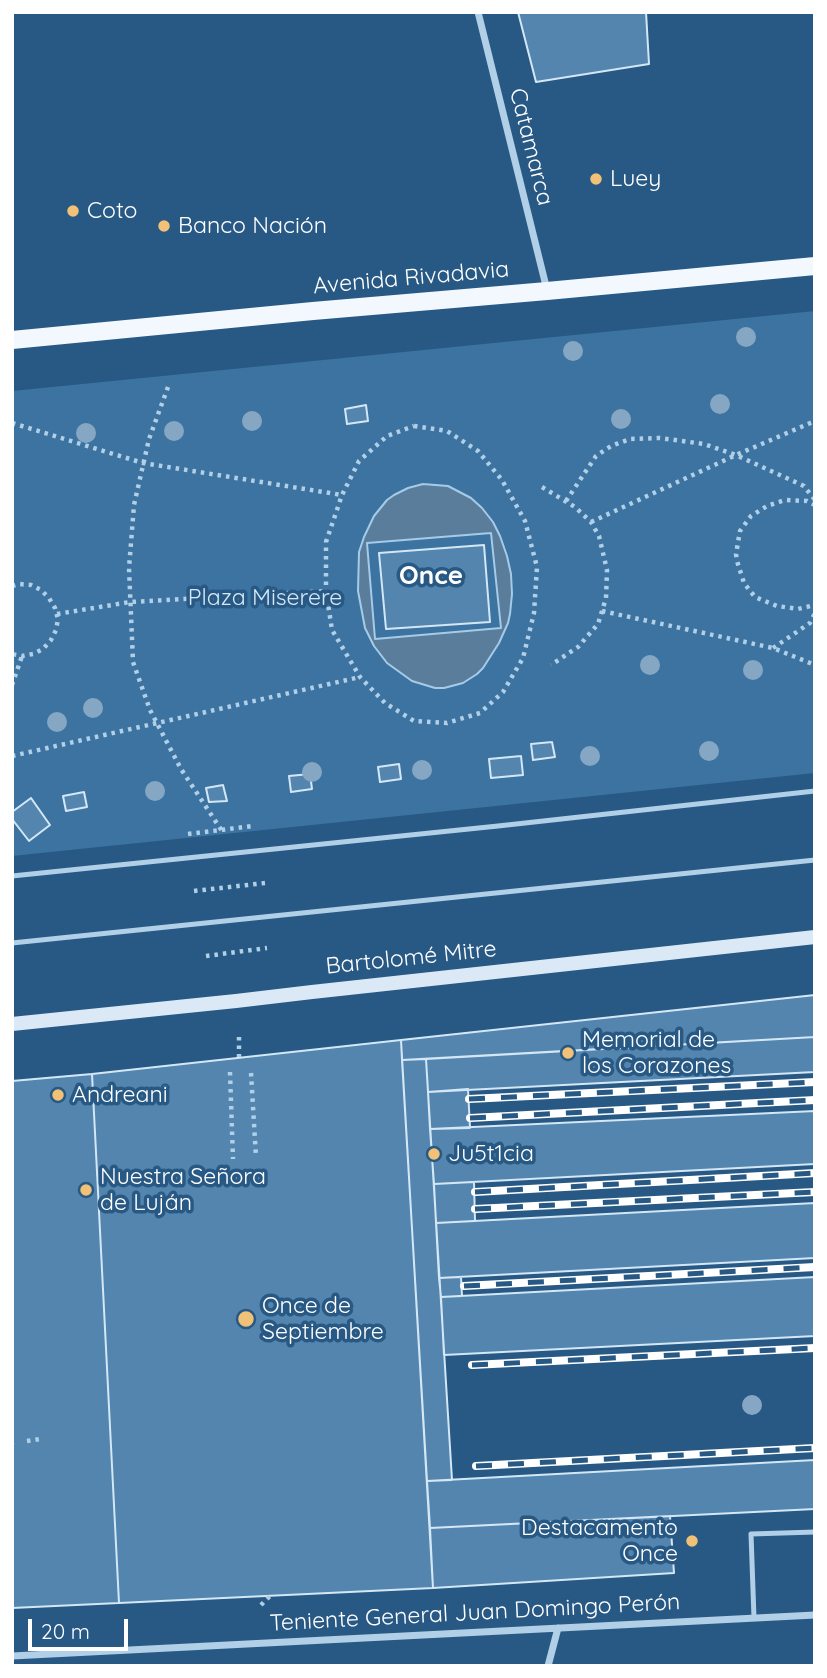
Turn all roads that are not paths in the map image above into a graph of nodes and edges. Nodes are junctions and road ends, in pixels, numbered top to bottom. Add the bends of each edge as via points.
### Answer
1 (478, 12) edge
2 (815, 266) edge
3 (547, 291) junction
4 (12, 340) edge
5 (815, 791) edge
6 (815, 860) edge
7 (12, 876) edge
8 (815, 937) edge
9 (12, 943) edge
10 (12, 1024) edge
11 (815, 1532) edge
12 (815, 1615) edge
13 (754, 1618) junction
14 (558, 1628) junction
15 (12, 1656) edge
16 (548, 1666) edge

1 - 3 street, Catamarca
2 - 3 main road, Avenida Rivadavia
3 - 4 main road, Avenida Rivadavia
5 - 7 lane
6 - 9 lane
8 - 10 main road, Bartolomé Mitre
11 - 13 lane via 751,1534
12 - 13 street, Teniente General Juan Domingo Perón
13 - 14 street, Teniente General Juan Domingo Perón
14 - 15 street, Teniente General Juan Domingo Perón
14 - 16 street

